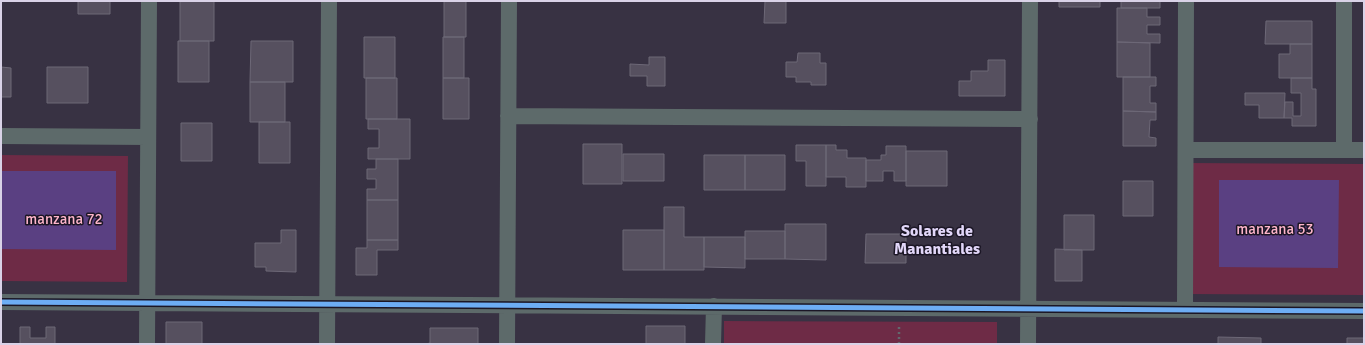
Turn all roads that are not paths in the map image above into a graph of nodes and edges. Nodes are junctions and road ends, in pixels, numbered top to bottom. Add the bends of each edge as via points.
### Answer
1 (149, 1) edge
2 (329, 1) edge
3 (509, 1) edge
4 (1030, 1) edge
5 (1186, 1) edge
6 (1344, 1) edge
7 (508, 116) junction
8 (1030, 119) junction
9 (1, 136) edge
10 (148, 137) junction
11 (1186, 150) junction
12 (1344, 150) junction
13 (1364, 150) edge
14 (1, 302) edge
15 (147, 303) junction
16 (327, 304) junction
17 (507, 305) junction
18 (714, 306) junction
19 (1028, 308) junction
20 (1185, 309) junction
21 (1364, 311) edge
22 (147, 344) edge
23 (327, 344) edge
24 (507, 344) edge
25 (714, 344) edge
26 (1028, 344) edge

1 - 10 street
2 - 16 street
3 - 7 street
4 - 8 street
5 - 11 street
6 - 12 street
7 - 8 street
7 - 17 street
8 - 19 street
9 - 10 street
10 - 15 street
11 - 12 street
11 - 20 street
12 - 13 street
14 - 15 street
15 - 16 street
15 - 22 street
16 - 17 street
16 - 23 street
17 - 18 street
17 - 24 street
18 - 19 street
18 - 25 street
19 - 20 street
19 - 26 street
20 - 21 street

